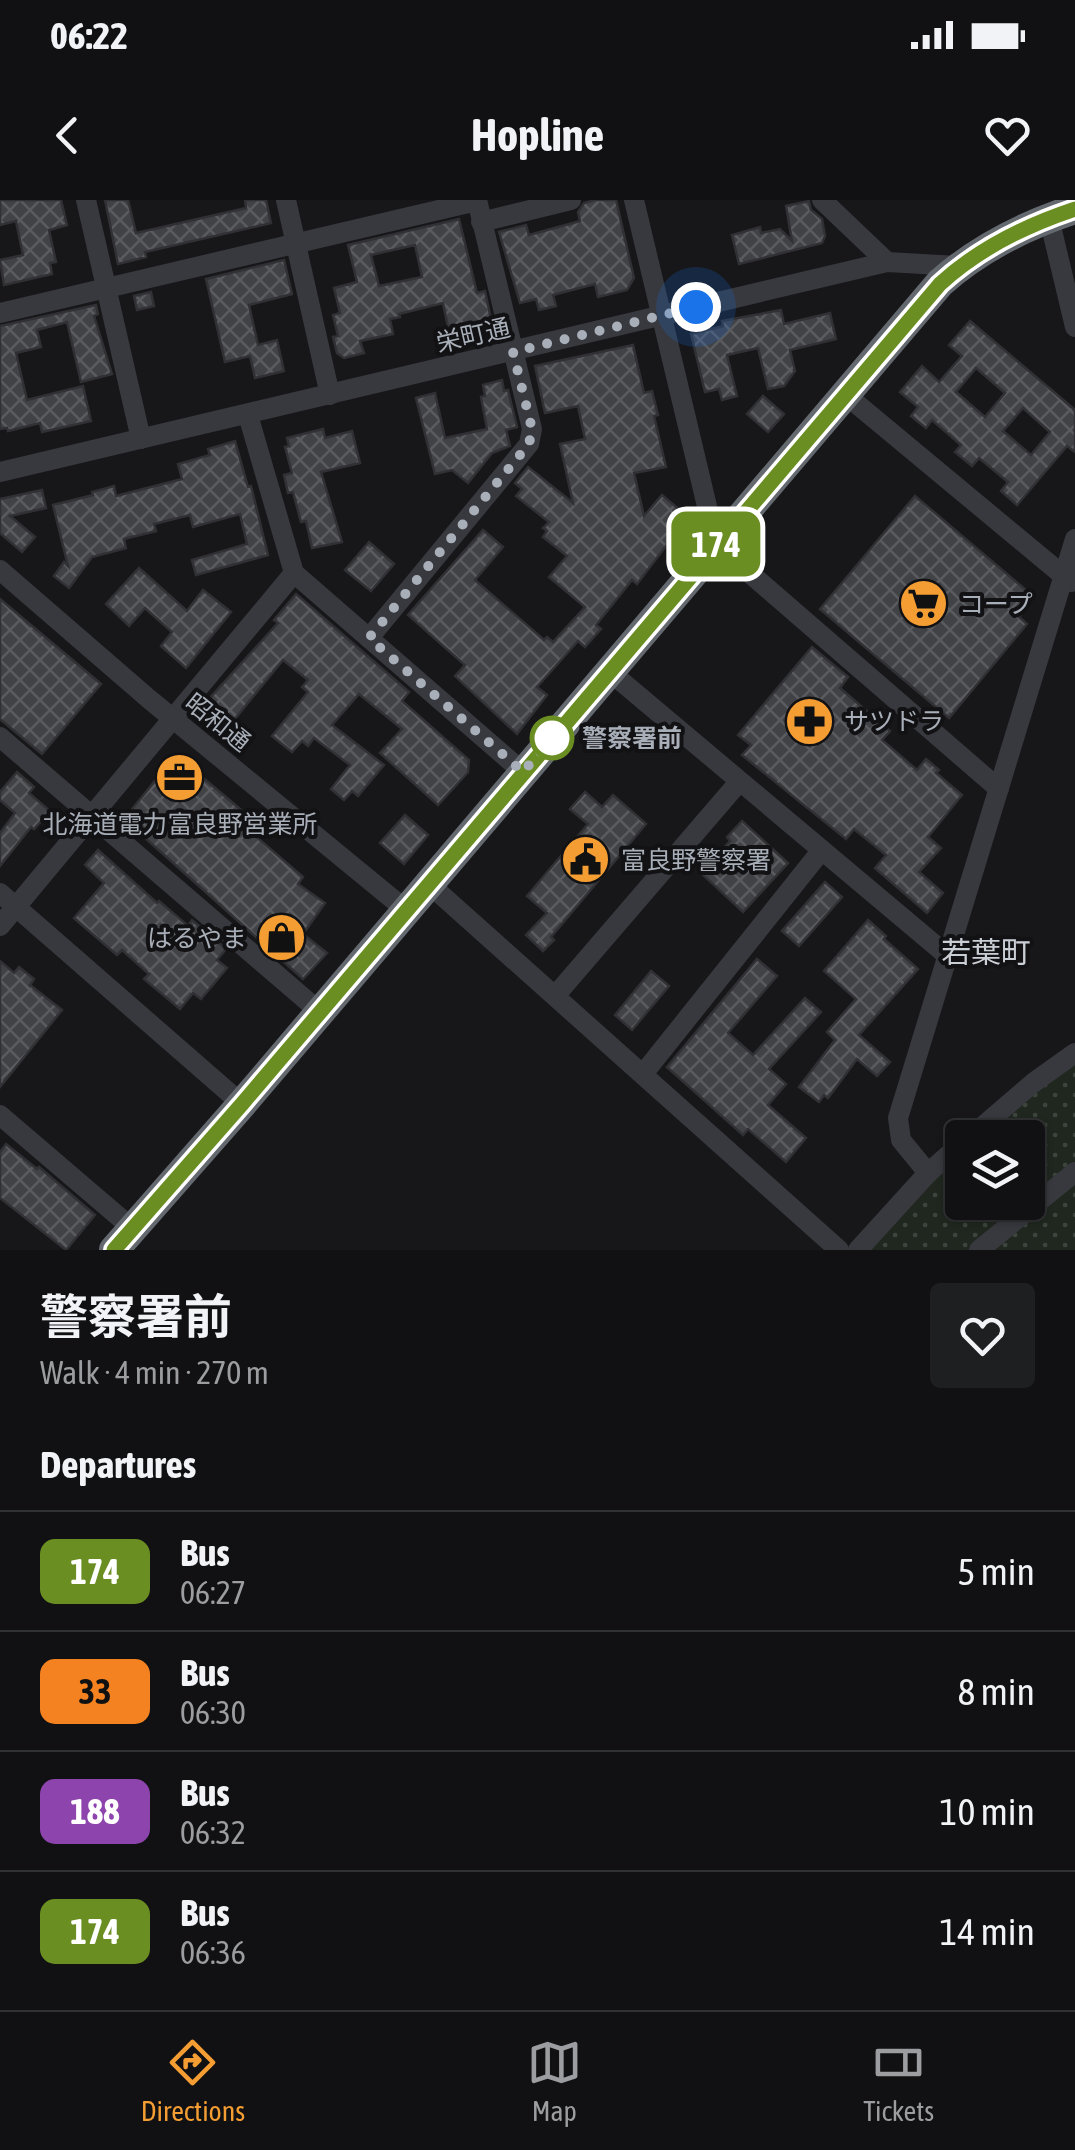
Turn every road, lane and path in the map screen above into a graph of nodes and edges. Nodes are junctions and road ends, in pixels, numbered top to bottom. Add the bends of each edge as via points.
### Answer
1 (86, 200) edge
2 (286, 200) edge
3 (571, 200) edge
4 (634, 200) edge
5 (822, 200) edge
6 (478, 208) edge
7 (1062, 213) edge
8 (295, 244) junction
9 (887, 262) junction
10 (958, 266) junction
11 (109, 289) junction
12 (0, 313) edge
13 (661, 316) junction
14 (1075, 327) edge
15 (513, 352) junction
16 (330, 395) junction
17 (846, 396) junction
18 (248, 415) junction
19 (142, 439) junction
20 (0, 472) edge
21 (1075, 539) edge
22 (716, 544) junction
23 (0, 570) edge
24 (294, 574) junction
25 (1069, 582) edge
26 (369, 638) junction
27 (609, 670) junction
28 (174, 717) junction
29 (0, 737) edge
30 (523, 772) junction
31 (739, 782) junction
32 (999, 789) junction
33 (94, 816) junction
34 (821, 851) junction
35 (428, 883) junction
36 (0, 893) edge
37 (16, 907) junction
38 (406, 910) junction
39 (0, 926) edge
40 (948, 956) junction
41 (555, 996) junction
42 (320, 1012) junction
43 (1075, 1053) edge
44 (643, 1074) junction
45 (242, 1104) junction
46 (0, 1116) edge
47 (990, 1120) edge
48 (945, 1158) edge
49 (1075, 1172) edge
50 (928, 1173) junction
51 (123, 1239) edge
52 (839, 1250) edge
53 (858, 1250) edge
54 (979, 1250) edge

1 - 11 street
2 - 8 street
3 - 6 street
4 - 13 street
5 - 9 street
6 - 8 street
6 - 15 street
7 - 10 highway
7 - 14 street
8 - 11 street
8 - 16 street
9 - 10 street, 栄町通
9 - 13 street, 栄町通
10 - 17 highway
11 - 12 street
11 - 19 street
13 - 15 street, 栄町通
13 - 22 street
15 - 16 street, 栄町通
15 - 26 street via 532,429 529,444
16 - 18 street, 栄町通
17 - 22 highway
17 - 25 street
18 - 19 street, 栄町通
18 - 24 street
19 - 20 street, 栄町通
21 - 25 street
22 - 27 highway
22 - 32 street
23 - 28 street, 昭和通
24 - 26 street
24 - 28 street
25 - 32 street
26 - 30 street
27 - 30 highway
27 - 31 street
28 - 33 street
28 - 38 street, 昭和通
29 - 33 street
30 - 35 highway
31 - 34 street
31 - 41 street
32 - 40 street
33 - 37 street
33 - 42 street
34 - 40 street
34 - 44 street
35 - 38 highway
35 - 41 street
36 - 37 street
37 - 39 street
37 - 45 street
38 - 42 highway
40 - 50 street via 898,1118 901,1140
41 - 44 street
42 - 45 highway
43 - 47 street
44 - 52 street
45 - 51 highway
46 - 51 street
48 - 50 street
49 - 54 street
50 - 53 street

